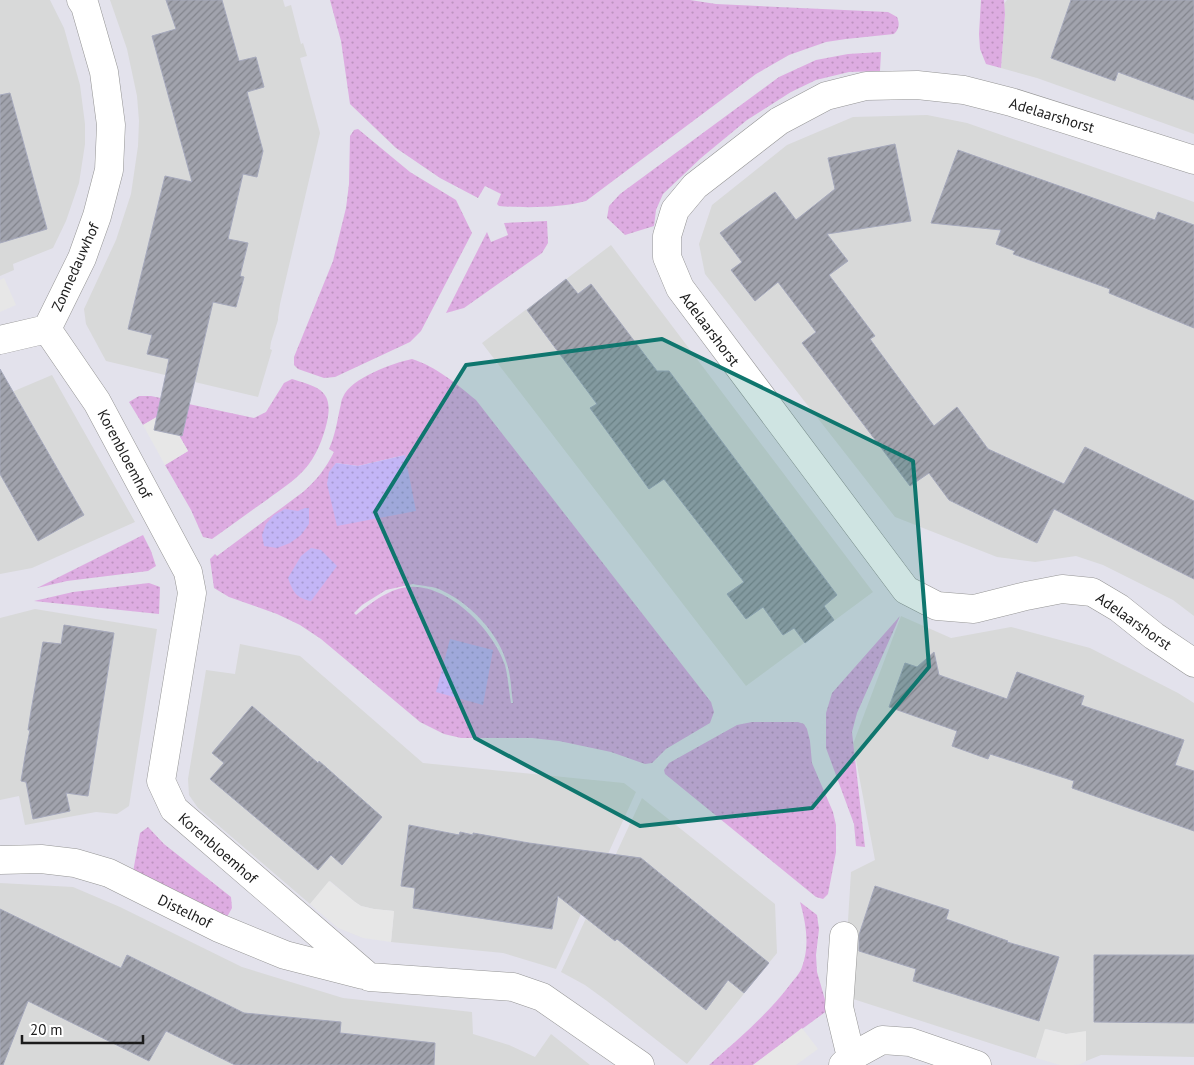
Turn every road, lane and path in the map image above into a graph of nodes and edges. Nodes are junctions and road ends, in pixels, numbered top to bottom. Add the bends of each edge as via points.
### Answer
1 (81, 0) edge
2 (1194, 160) edge
3 (47, 329) junction
4 (0, 340) edge
5 (1194, 663) edge
6 (0, 860) edge
7 (844, 936) dead end
8 (369, 976) junction
9 (847, 1061) edge
10 (640, 1065) edge
11 (977, 1065) edge

1 - 3 street, Zonnedauwhof via 104,72 111,125 109,170 82,258
2 - 5 street, Adelaarshorst via 964,90 917,85 866,86 826,96 779,121 696,186 675,210 667,236 667,257 680,288 906,590 937,606 974,609 1062,589 1092,592
3 - 4 street
3 - 8 street, Korenbloemhof via 97,402 188,572 192,593 162,781 174,809
6 - 8 street, Distelhof via 40,859 76,863 109,873 219,928 285,955
7 - 9 street via 838,1007
8 - 10 street via 513,987 542,997
9 - 11 street via 882,1040 910,1042

